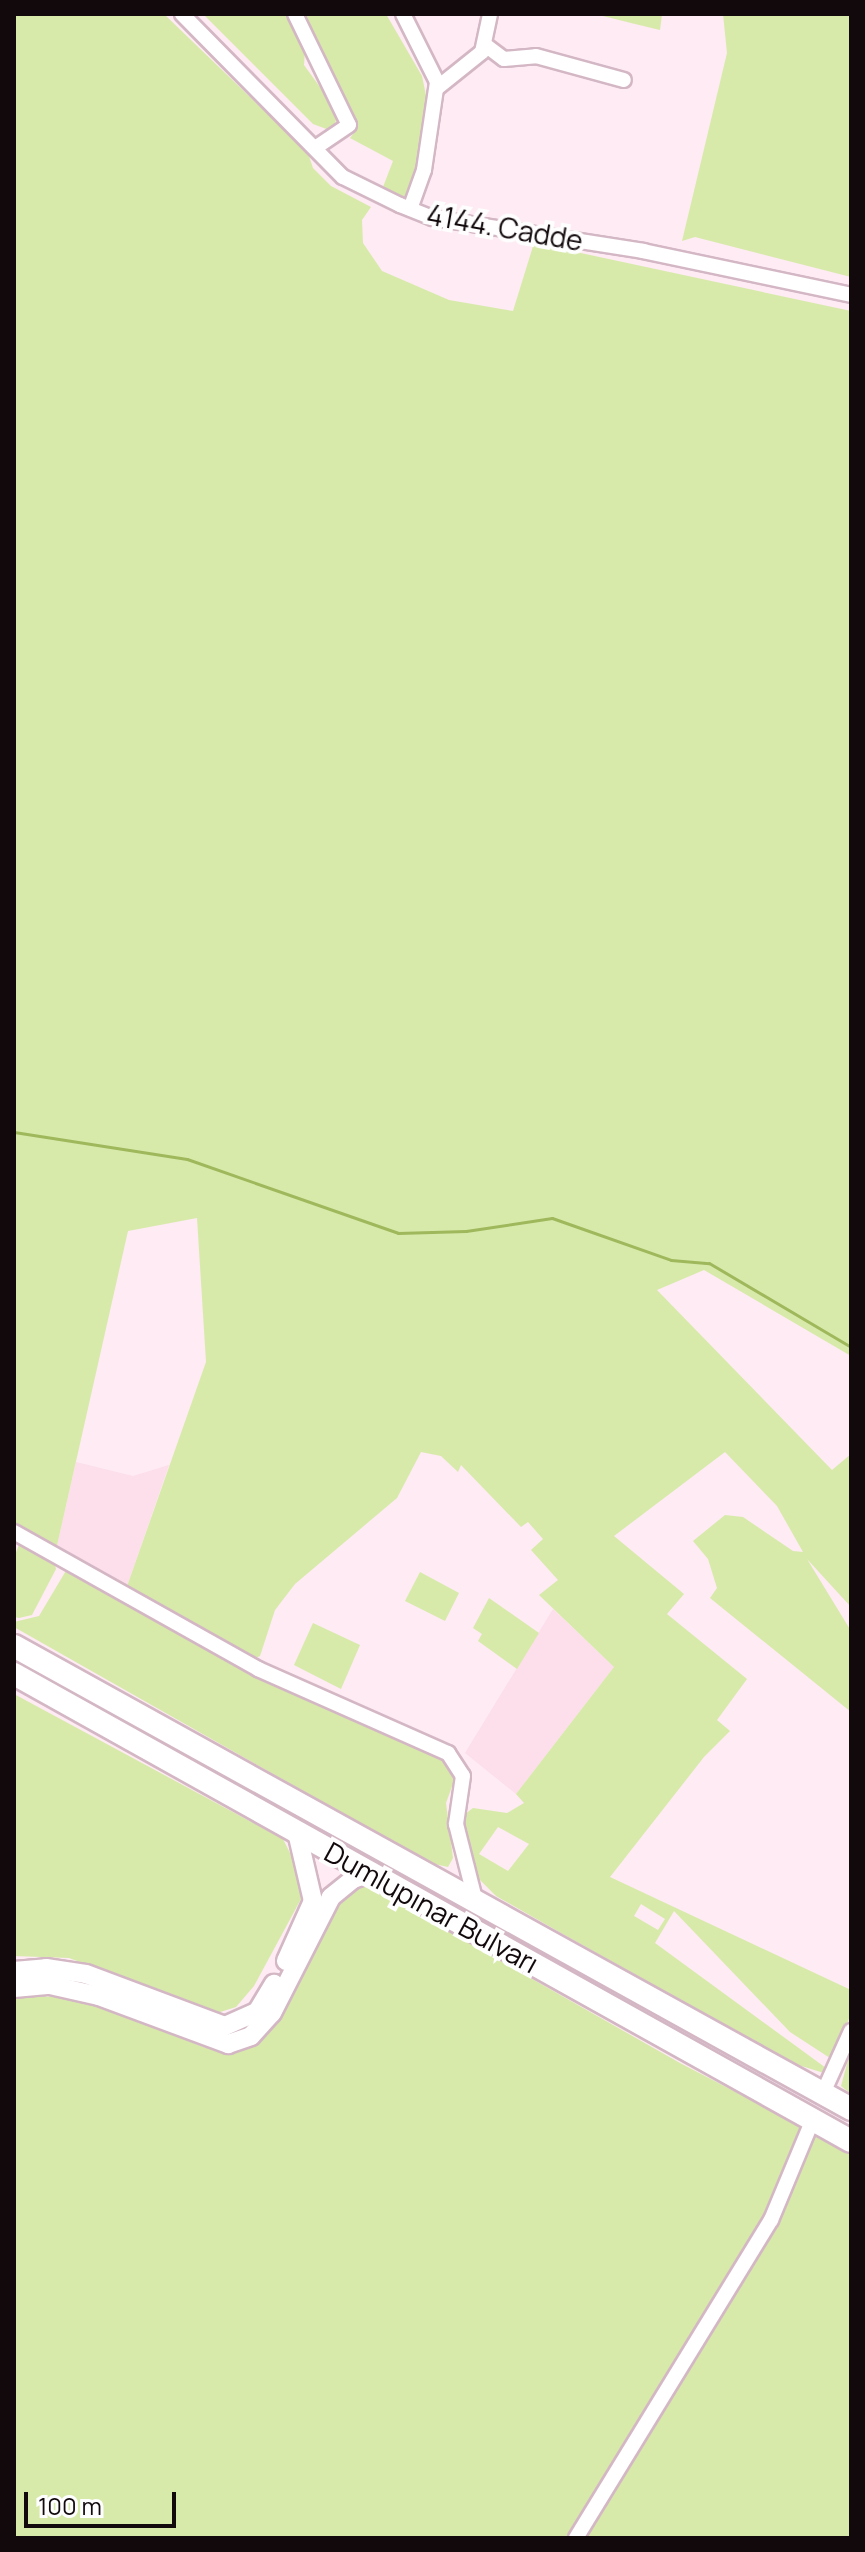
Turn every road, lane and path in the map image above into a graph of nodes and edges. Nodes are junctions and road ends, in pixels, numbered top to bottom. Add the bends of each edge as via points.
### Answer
1 (182, 14) edge
2 (295, 14) edge
3 (403, 14) edge
4 (490, 14) edge
5 (484, 44) junction
6 (624, 80) dead end
7 (437, 88) junction
8 (315, 148) junction
9 (410, 209) junction
10 (851, 295) edge
11 (14, 1532) edge
12 (14, 1646) edge
13 (14, 1674) edge
14 (297, 1832) junction
15 (370, 1873) junction
16 (476, 1903) junction
17 (14, 1971) edge
18 (14, 1988) edge
19 (851, 2031) edge
20 (823, 2093) junction
21 (851, 2109) edge
22 (813, 2119) junction
23 (851, 2141) edge
24 (576, 2538) edge

1 - 8 street, 4144. Cadde via 276,103
2 - 8 street via 349,125
3 - 7 street via 432,67
4 - 5 street
5 - 6 street via 504,59 536,56
5 - 7 street
7 - 9 street via 424,170
8 - 9 street, 4144. Cadde via 343,177
9 - 10 street, 4144. Cadde via 433,218 643,251
11 - 16 street via 258,1669 448,1753 463,1776 456,1824
12 - 16 highway, Dumlupınar Bulvarı
13 - 14 highway, Dumlupınar Bulvarı
14 - 15 highway, Dumlupınar Bulvarı
14 - 17 main road via 312,1887 310,1913 264,2002 242,2022 214,2025 86,1974 46,1968
15 - 18 main road via 331,1897 272,2013 251,2036 228,2044 99,1996 50,1985
15 - 22 highway, Dumlupınar Bulvarı
16 - 20 highway, Dumlupınar Bulvarı
19 - 20 street
20 - 21 highway, Dumlupınar Bulvarı
22 - 23 highway, Dumlupınar Bulvarı
22 - 24 street via 771,2220

